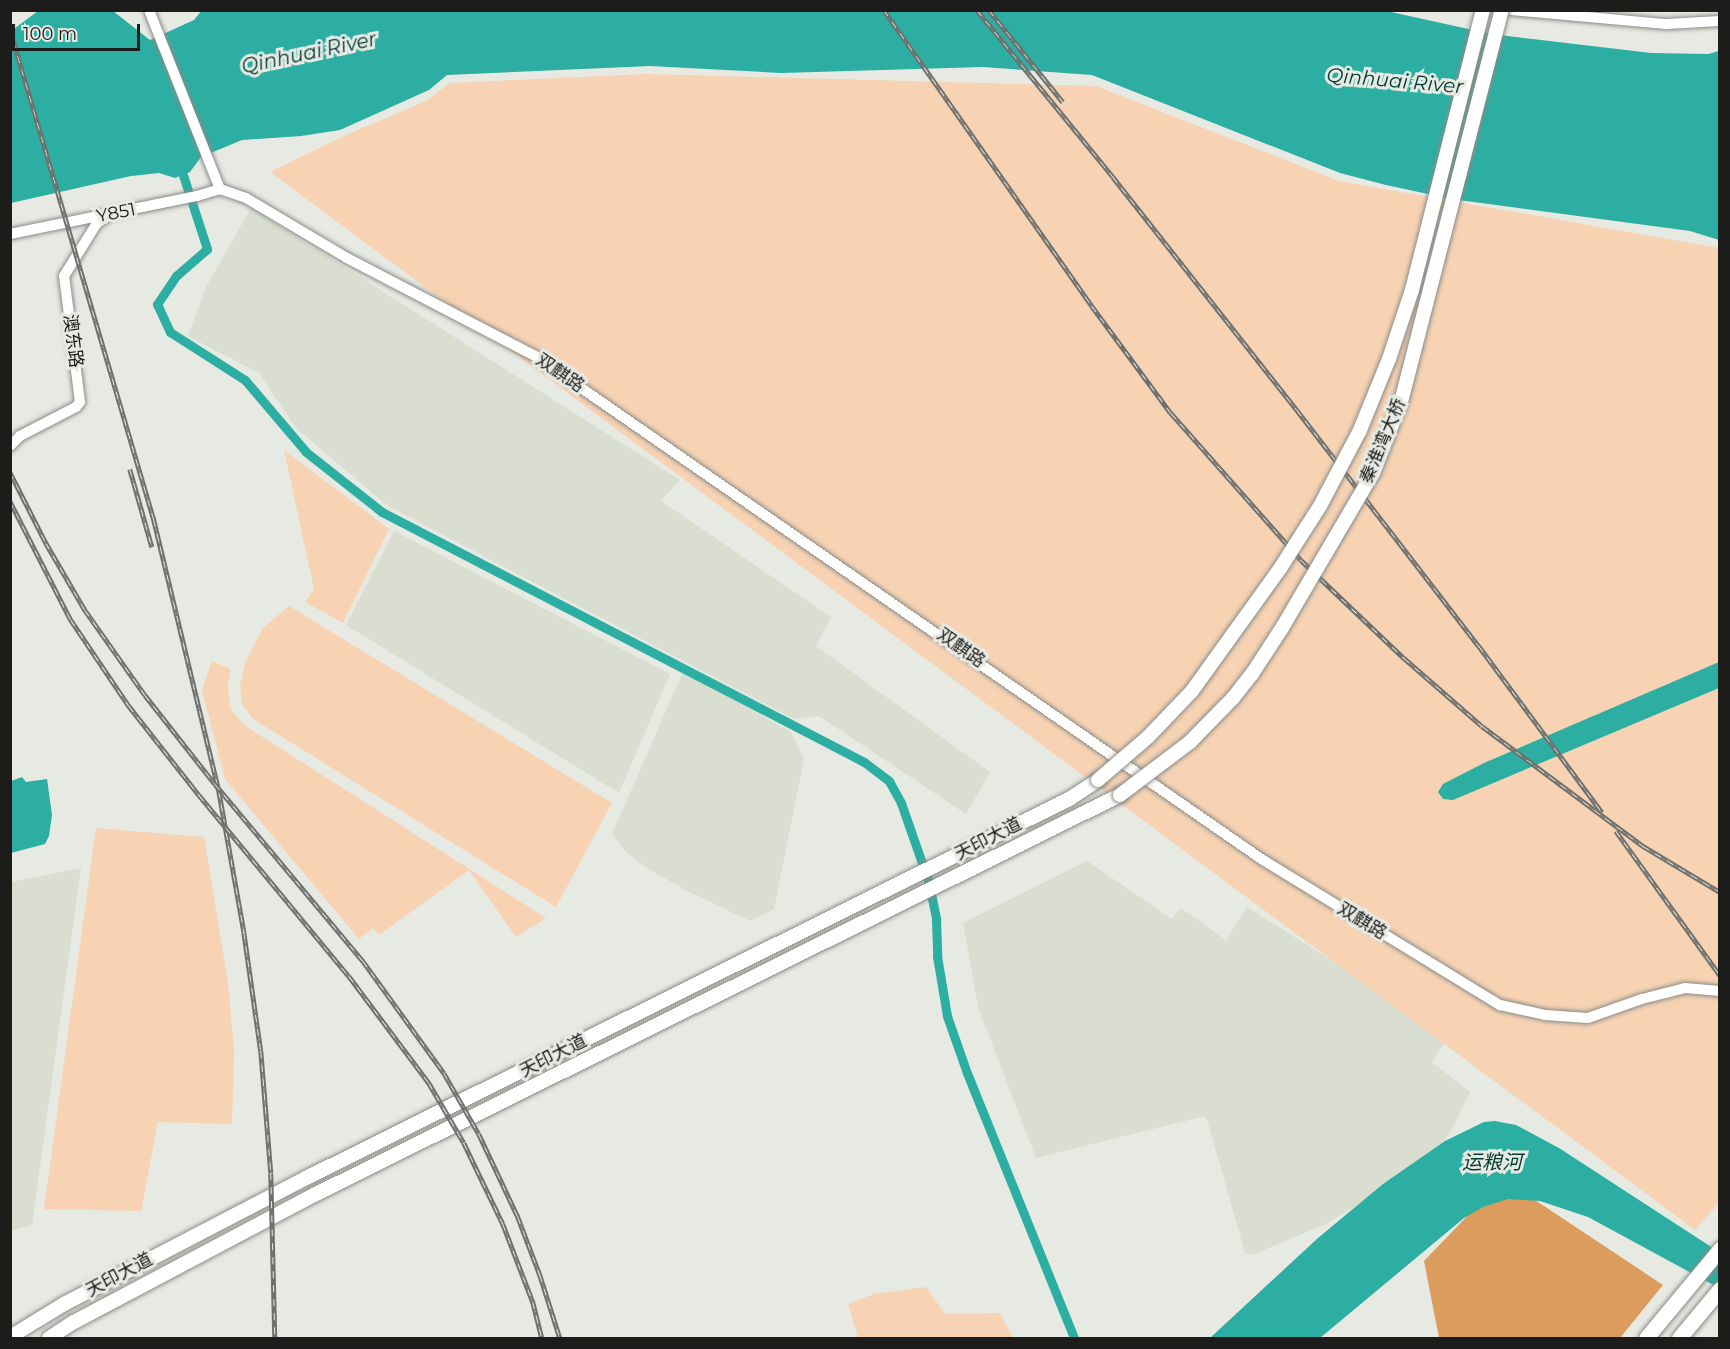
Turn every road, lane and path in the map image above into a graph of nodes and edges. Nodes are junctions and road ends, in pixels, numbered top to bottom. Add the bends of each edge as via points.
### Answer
1 (149, 10) edge
2 (1482, 10) edge
3 (1502, 10) edge
4 (1510, 10) edge
5 (1719, 21) edge
6 (220, 189) junction
7 (111, 214) junction
8 (10, 234) edge
9 (10, 446) edge
10 (1098, 780) joint
11 (1120, 795) joint
12 (1719, 991) edge
13 (1719, 1248) edge
14 (1719, 1289) edge
15 (10, 1337) edge
16 (49, 1338) edge
17 (1646, 1338) edge
18 (1679, 1338) edge

1 - 6 street
2 - 10 main road, 秦淮湾大桥, bridge via 1412,290 1360,430 1320,506 1199,682 1148,737
3 - 11 main road, 秦淮湾大桥, bridge via 1401,402 1373,473 1252,674 1190,742
4 - 5 street via 1665,24
6 - 7 street, Y851
6 - 12 street, 双麒路 via 246,198 347,258 535,356 1263,860 1500,1005 1545,1015 1588,1018 1685,988
7 - 8 street, Y851
7 - 9 street, 澳东路 via 97,223 64,276 80,402 20,436
10 - 15 main road, 天印大道 via 1069,799 308,1177 63,1304
11 - 16 main road, 天印大道 via 316,1194
13 - 17 highway
14 - 18 highway

